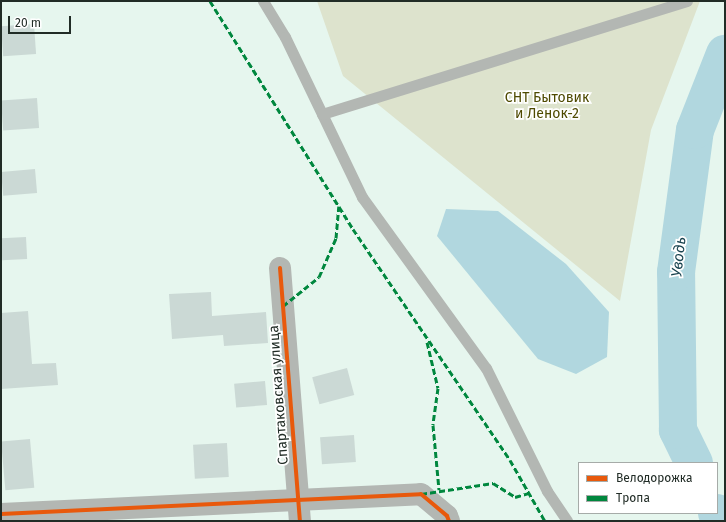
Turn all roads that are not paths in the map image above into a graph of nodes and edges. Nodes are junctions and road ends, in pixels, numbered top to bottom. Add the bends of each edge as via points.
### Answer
1 (263, 1) edge
2 (687, 1) edge
3 (322, 114) junction
4 (280, 268) dead end
5 (298, 500) junction
6 (1, 514) edge
7 (300, 521) edge
8 (449, 521) edge
9 (567, 521) edge

1 - 3 lane via 285,37
2 - 3 lane
3 - 9 lane via 362,197 486,368 547,491
4 - 5 street, Спартаковская улица
5 - 6 street
5 - 7 street, Спартаковская улица
5 - 8 street via 421,494

